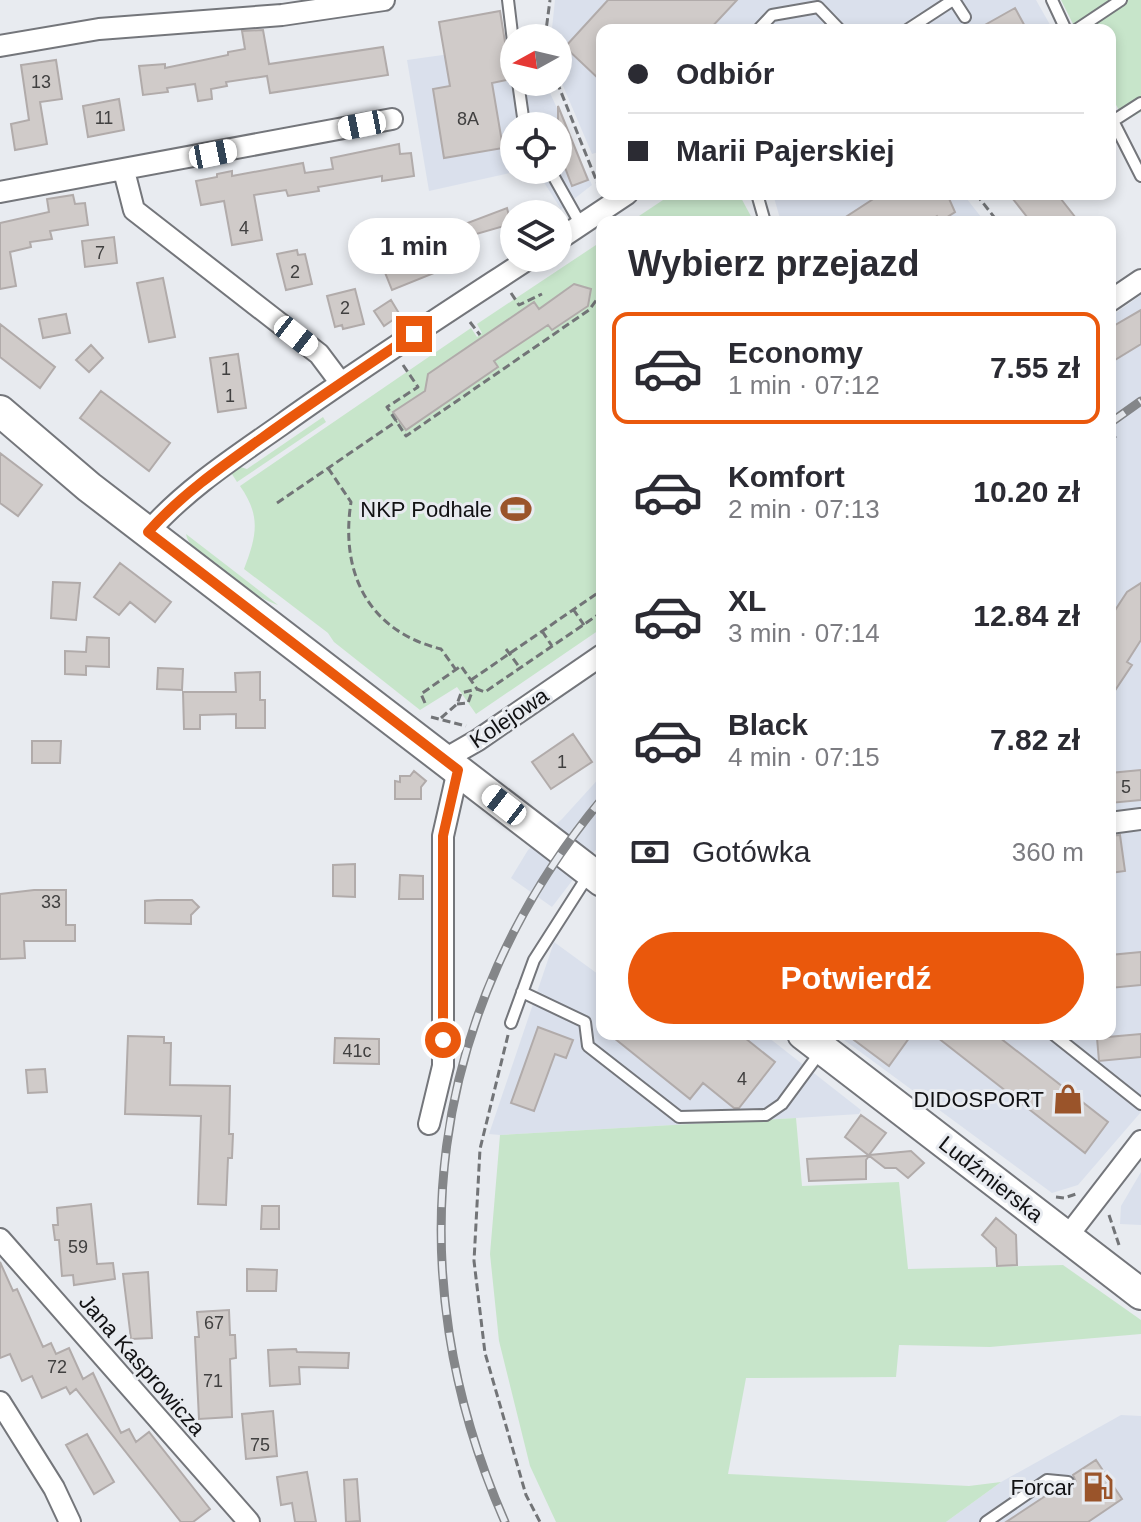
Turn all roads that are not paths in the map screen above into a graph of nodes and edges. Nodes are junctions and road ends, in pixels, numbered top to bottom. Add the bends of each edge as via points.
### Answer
1 (384, 0) edge
2 (508, 0) edge
3 (953, 0) edge
4 (1052, 0) edge
5 (1121, 0) edge
6 (814, 3) edge
7 (938, 4) edge
8 (965, 17) dead end
9 (511, 24) edge
10 (764, 24) edge
11 (834, 24) edge
12 (914, 24) edge
13 (1063, 24) edge
14 (1085, 24) edge
15 (0, 46) edge
16 (1141, 103) edge
17 (1116, 116) edge
18 (392, 119) dead end
19 (1116, 126) edge
20 (124, 171) junction
21 (1141, 176) edge
22 (558, 184) edge
23 (0, 192) edge
24 (618, 200) edge
25 (581, 225) junction
26 (572, 231) edge
27 (509, 272) edge
28 (1141, 280) edge
29 (1116, 297) edge
30 (340, 382) junction
31 (0, 411) edge
32 (148, 532) junction
33 (596, 659) edge
34 (451, 764) junction
35 (1141, 819) edge
36 (1116, 822) edge
37 (596, 876) edge
38 (522, 992) junction
39 (511, 1023) road end
40 (1061, 1040) edge
41 (813, 1042) edge
42 (1141, 1104) edge
43 (429, 1124) dead end
44 (1141, 1141) edge
45 (1067, 1237) junction
46 (0, 1239) edge
47 (1141, 1294) edge
48 (0, 1402) edge
49 (1068, 1482) dead end
50 (70, 1522) edge
51 (249, 1522) edge
52 (986, 1522) edge

1 - 15 street via 282,15 99,29
2 - 9 lane
3 - 7 lane
3 - 8 lane
4 - 13 lane
5 - 14 lane
6 - 10 lane via 772,15
6 - 11 lane
7 - 12 lane
16 - 17 lane
18 - 20 street
19 - 21 lane
20 - 23 street
20 - 30 street via 134,210 319,354
22 - 25 lane
24 - 25 street
25 - 26 street
27 - 30 street
28 - 29 street
30 - 32 street via 203,480
31 - 32 main road, Kolejowa
32 - 34 main road, Kolejowa
33 - 34 street, Kolejowa
34 - 37 main road
34 - 43 street via 443,836 443,1066
35 - 36 street
37 - 38 lane via 534,960
38 - 39 lane
38 - 41 lane via 585,1022 588,1046 679,1117 766,1115 782,1104
40 - 42 lane
41 - 45 main road, Ludźmierska
44 - 45 street
45 - 47 main road, Ludźmierska
46 - 51 street, Jana Kasprowicza
48 - 50 street
49 - 52 lane via 1047,1480

